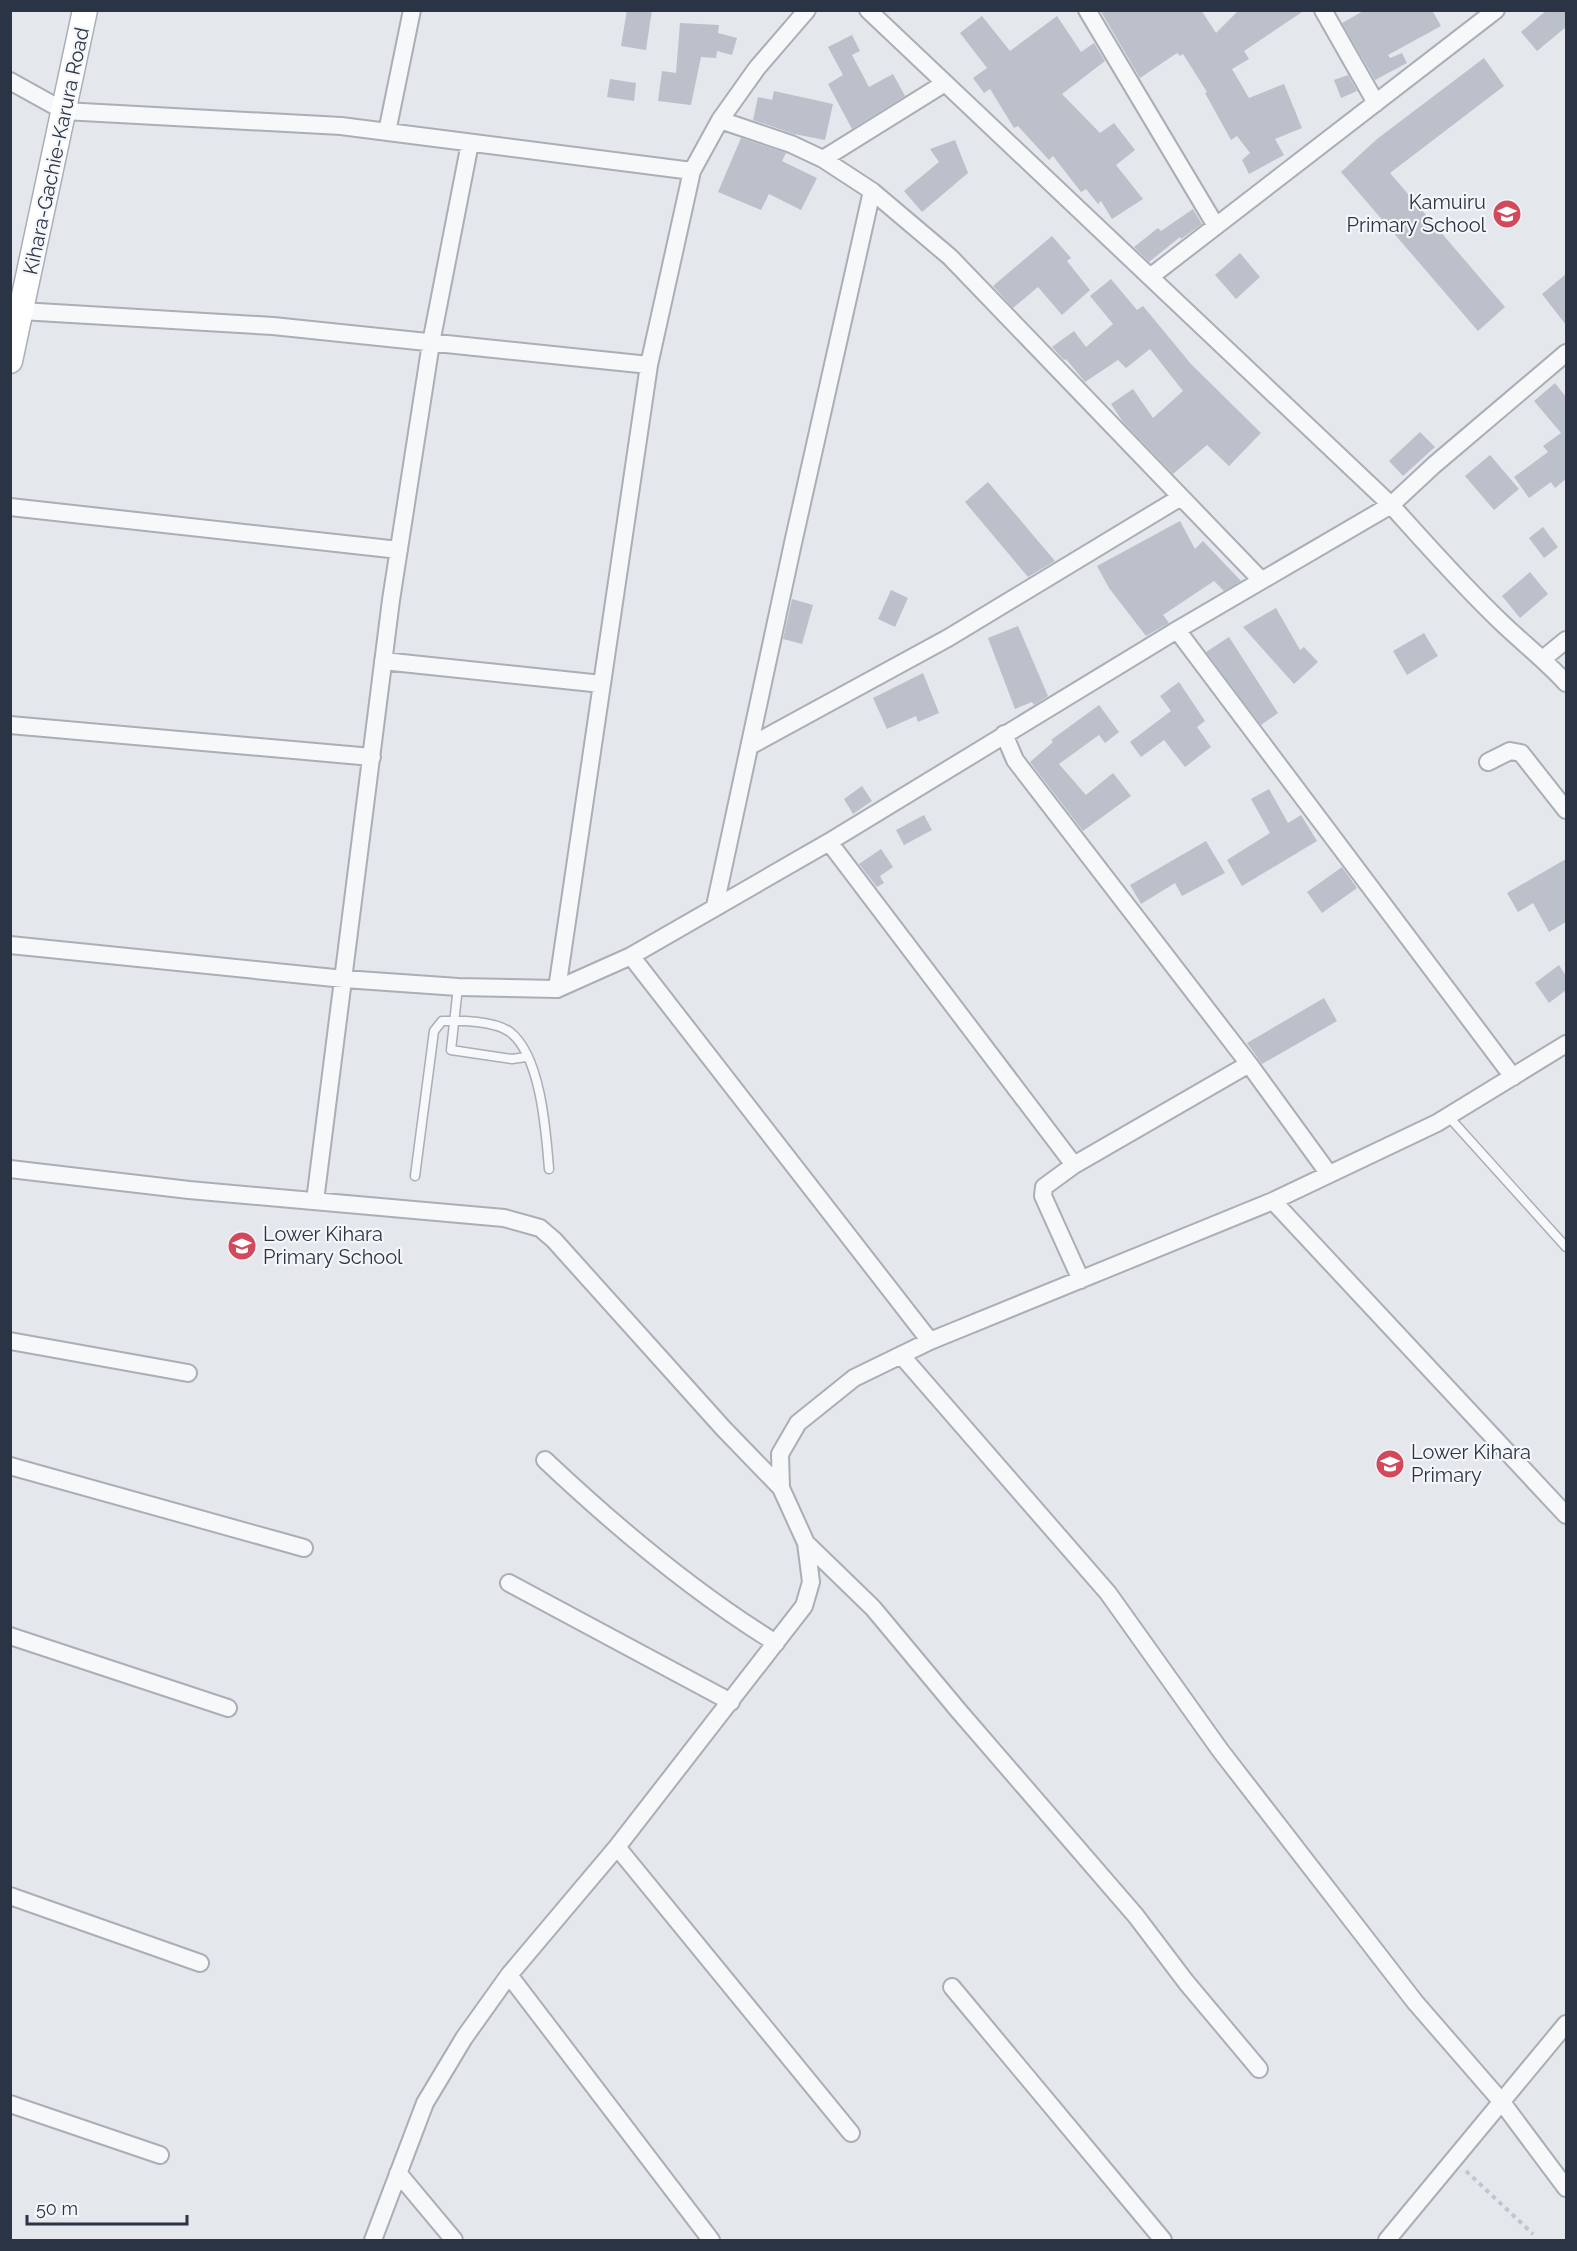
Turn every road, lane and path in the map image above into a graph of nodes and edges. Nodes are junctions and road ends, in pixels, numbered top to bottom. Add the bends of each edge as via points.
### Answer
1 (86, 10) edge
2 (412, 10) edge
3 (807, 10) edge
4 (868, 10) edge
5 (1086, 10) edge
6 (1323, 10) edge
7 (1496, 10) edge
8 (10, 81) edge
9 (945, 83) junction
10 (1376, 103) junction
11 (64, 111) junction
12 (720, 120) junction
13 (387, 132) junction
14 (470, 143) junction
15 (823, 159) junction
16 (692, 171) junction
17 (872, 191) junction
18 (1216, 226) junction
19 (1150, 277) junction
20 (17, 317) edge
21 (431, 343) junction
22 (1566, 353) edge
23 (10, 361) edge
24 (649, 365) junction
25 (1181, 496) junction
26 (1391, 505) junction
27 (10, 507) edge
28 (399, 550) junction
29 (1261, 580) junction
30 (1177, 630) junction
31 (1566, 640) edge
32 (1544, 658) junction
33 (383, 661) junction
34 (1566, 683) edge
35 (602, 684) junction
36 (10, 725) edge
37 (1004, 734) junction
38 (750, 746) junction
39 (372, 757) junction
40 (1488, 762) dead end
41 (1566, 810) edge
42 (829, 842) junction
43 (716, 906) junction
44 (10, 945) edge
45 (631, 956) junction
46 (344, 979) junction
47 (458, 987) junction
48 (557, 989) junction
49 (453, 1020) junction
50 (1566, 1044) edge
51 (526, 1057) junction
52 (1249, 1064) junction
53 (1513, 1077) junction
54 (1448, 1116) junction
55 (1074, 1165) junction
56 (10, 1169) edge
57 (549, 1169) dead end
58 (1329, 1174) junction
59 (415, 1176) dead end
60 (315, 1201) junction
61 (1273, 1201) junction
62 (1566, 1247) edge
63 (1081, 1280) junction
64 (10, 1341) edge
65 (930, 1341) junction
66 (901, 1355) junction
67 (188, 1373) dead end
68 (545, 1460) dead end
69 (10, 1466) edge
70 (781, 1488) junction
71 (1566, 1515) edge
72 (806, 1542) junction
73 (304, 1548) dead end
74 (509, 1583) dead end
75 (10, 1636) edge
76 (776, 1643) junction
77 (731, 1702) junction
78 (228, 1708) dead end
79 (617, 1847) junction
80 (10, 1896) edge
81 (200, 1963) dead end
82 (509, 1975) junction
83 (952, 1987) dead end
84 (1566, 2024) edge
85 (1259, 2069) dead end
86 (1501, 2101) junction
87 (10, 2104) edge
88 (851, 2133) dead end
89 (160, 2155) dead end
90 (1453, 2159) junction
91 (398, 2173) junction
92 (1566, 2188) edge
93 (1533, 2234) dead end
94 (373, 2241) edge
95 (454, 2241) edge
96 (711, 2241) edge
97 (1164, 2241) edge
98 (1387, 2241) edge

1 - 11 street, Kihara-Gachie-Karura Road
2 - 13 street
3 - 12 street via 757,68
4 - 9 street
5 - 18 street
6 - 10 street
7 - 10 street
8 - 11 street
9 - 15 street
9 - 19 street
10 - 18 street
11 - 13 street via 341,126
11 - 20 street, Kihara-Gachie-Karura Road
12 - 15 street
12 - 16 street
13 - 14 street
14 - 16 street
14 - 21 street
15 - 17 street
16 - 24 street
17 - 25 street via 950,257
17 - 38 street
18 - 19 street
19 - 26 street
20 - 21 street via 273,326
20 - 23 street, Kihara-Gachie-Karura Road
21 - 24 street
21 - 28 street
22 - 26 street
24 - 35 street
25 - 29 street
25 - 38 street via 948,638
26 - 29 street
26 - 32 street via 1503,624
27 - 28 street
28 - 33 street
29 - 30 street
30 - 37 street
30 - 53 street
31 - 32 street
32 - 34 street
33 - 35 street
33 - 39 street
35 - 48 street
36 - 39 street
37 - 42 street
37 - 52 street via 1015,760
38 - 43 street
39 - 46 street
40 - 41 street via 1510,751 1521,753
42 - 43 street
42 - 55 street
43 - 45 street
44 - 46 street
45 - 48 street
45 - 65 street
46 - 47 street
46 - 60 street
47 - 48 street
47 - 49 lane
49 - 51 lane via 508,1031
49 - 51 lane via 449,1046 455,1052
49 - 59 lane via 442,1021 434,1031
50 - 53 street
51 - 57 lane via 541,1095
52 - 55 street
52 - 58 street
53 - 54 street
54 - 58 street
54 - 62 lane
55 - 63 street via 1052,1179 1044,1187 1043,1196
56 - 60 street
58 - 61 street
60 - 70 street via 504,1218 540,1228 579,1264
61 - 63 street
61 - 71 street
63 - 65 street
64 - 67 street
65 - 66 street
66 - 70 street via 854,1378 798,1423 780,1454
66 - 86 street via 1108,1593 1220,1750 1407,1992
68 - 76 street via 594,1506 705,1595
69 - 73 street
70 - 72 street
72 - 76 street via 811,1582 804,1606
72 - 85 street via 873,1608 1136,1916
74 - 77 street
75 - 78 street
76 - 77 street
77 - 79 street
79 - 82 street
79 - 88 street
80 - 81 street
82 - 91 street via 464,2038 425,2103
82 - 96 street
83 - 97 street
84 - 86 street
86 - 90 street
86 - 92 street
87 - 89 street
90 - 93 path
90 - 98 street
91 - 94 street
91 - 95 street

